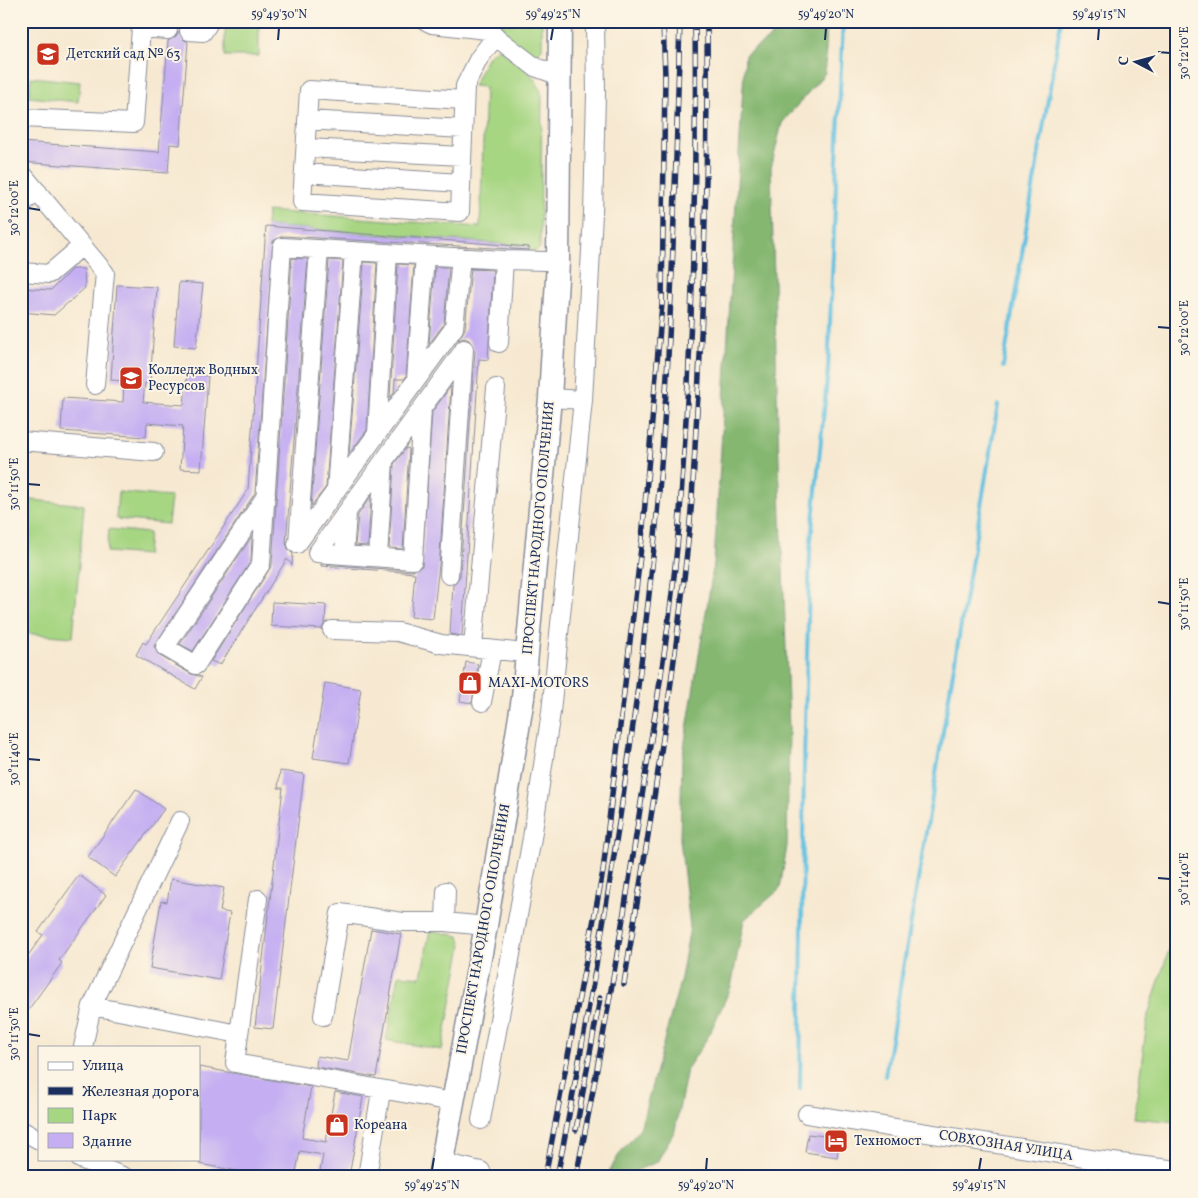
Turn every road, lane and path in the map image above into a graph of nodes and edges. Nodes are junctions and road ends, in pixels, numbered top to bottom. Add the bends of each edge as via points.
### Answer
1 (210, 21) edge
2 (426, 21) edge
3 (549, 21) edge
4 (560, 21) edge
5 (595, 21) edge
6 (141, 24) edge
7 (168, 30) dead end
8 (189, 31) dead end
9 (496, 36) junction
10 (549, 72) junction
11 (464, 100) junction
12 (21, 118) edge
13 (307, 120) junction
14 (463, 129) junction
15 (306, 148) junction
16 (462, 156) junction
17 (304, 173) junction
18 (21, 176) edge
19 (461, 183) junction
20 (38, 192) junction
21 (21, 204) edge
22 (82, 246) junction
23 (319, 249) junction
24 (354, 251) junction
25 (388, 253) junction
26 (425, 255) junction
27 (461, 257) junction
28 (504, 260) junction
29 (546, 261) junction
30 (21, 272) edge
31 (454, 328) junction
32 (499, 343) dead end
33 (464, 350) junction
34 (416, 381) junction
35 (95, 385) dead end
36 (496, 388) dead end
37 (550, 398) junction
38 (583, 400) junction
39 (422, 408) junction
40 (377, 434) junction
41 (21, 441) edge
42 (154, 452) dead end
43 (384, 461) junction
44 (336, 490) junction
45 (266, 496) junction
46 (347, 512) junction
47 (344, 555) junction
48 (378, 557) junction
49 (449, 575) dead end
50 (332, 630) dead end
51 (474, 647) junction
52 (492, 650) junction
53 (515, 652) junction
54 (482, 702) dead end
55 (180, 821) dead end
56 (446, 891) dead end
57 (258, 899) dead end
58 (445, 922) junction
59 (480, 925) junction
60 (92, 1006) junction
61 (323, 1016) dead end
62 (239, 1034) junction
63 (83, 1046) edge
64 (381, 1090) junction
65 (442, 1100) junction
66 (807, 1114) dead end
67 (481, 1120) dead end
68 (21, 1130) edge
69 (38, 1139) edge
70 (82, 1160) edge
71 (1096, 1168) edge
72 (1177, 1170) edge
73 (481, 1171) dead end
74 (436, 1172) edge
75 (125, 1177) edge
76 (367, 1177) edge

1 - 8 street via 203,32
2 - 9 street via 487,30
3 - 10 main road, ПРОСПЕКТ НАРОДНОГО ОПОЛЧЕНИЯ
4 - 37 main road, ПРОСПЕКТ НАРОДНОГО ОПОЛЧЕНИЯ via 558,262
5 - 38 street via 593,213
6 - 7 street
6 - 12 street via 134,122
9 - 10 street via 535,67
9 - 11 street via 465,84
10 - 29 main road, ПРОСПЕКТ НАРОДНОГО ОПОЛЧЕНИЯ
11 - 13 street via 309,90
11 - 14 street
13 - 14 street
13 - 15 street
14 - 16 street
15 - 16 street
15 - 17 street
16 - 19 street
17 - 19 street
17 - 19 street via 302,202 332,204 460,212
18 - 20 street
20 - 21 street
20 - 22 street
22 - 30 street via 50,274
22 - 35 street via 105,273
23 - 24 street
23 - 44 street via 298,544
23 - 45 street via 282,247
24 - 25 street
24 - 44 street
25 - 26 street
25 - 40 street
26 - 27 street
26 - 34 street
27 - 28 street
27 - 31 street
28 - 29 street
28 - 32 street
29 - 53 main road, ПРОСПЕКТ НАРОДНОГО ОПОЛЧЕНИЯ via 535,434
31 - 33 street
31 - 34 street
33 - 39 street
33 - 49 street
34 - 40 street
36 - 51 street
37 - 38 street
37 - 59 main road, ПРОСПЕКТ НАРОДНОГО ОПОЛЧЕНИЯ via 523,698
38 - 67 street via 549,722 532,838
39 - 43 street
39 - 48 street via 413,560
40 - 44 street
41 - 42 street
43 - 46 street
43 - 48 street
45 - 45 street via 262,564 196,665 165,647
46 - 47 street
46 - 47 street via 317,553
47 - 48 street
50 - 51 street via 398,632 441,644
51 - 52 street
52 - 53 street
52 - 54 street
53 - 59 main road, ПРОСПЕКТ НАРОДНОГО ОПОЛЧЕНИЯ
55 - 60 street
56 - 58 street
57 - 62 street
58 - 59 street
58 - 61 street via 403,922 340,912
59 - 65 main road, ПРОСПЕКТ НАРОДНОГО ОПОЛЧЕНИЯ
59 - 74 main road, ПРОСПЕКТ НАРОДНОГО ОПОЛЧЕНИЯ
60 - 62 street
60 - 63 street
62 - 64 street via 235,1063
64 - 65 street
64 - 76 street
65 - 74 main road, ПРОСПЕКТ НАРОДНОГО ОПОЛЧЕНИЯ
66 - 71 street, СОВХОЗНАЯ УЛИЦА
68 - 69 street
70 - 75 street
71 - 72 street, СОВХОЗНАЯ УЛИЦА
73 - 74 street

